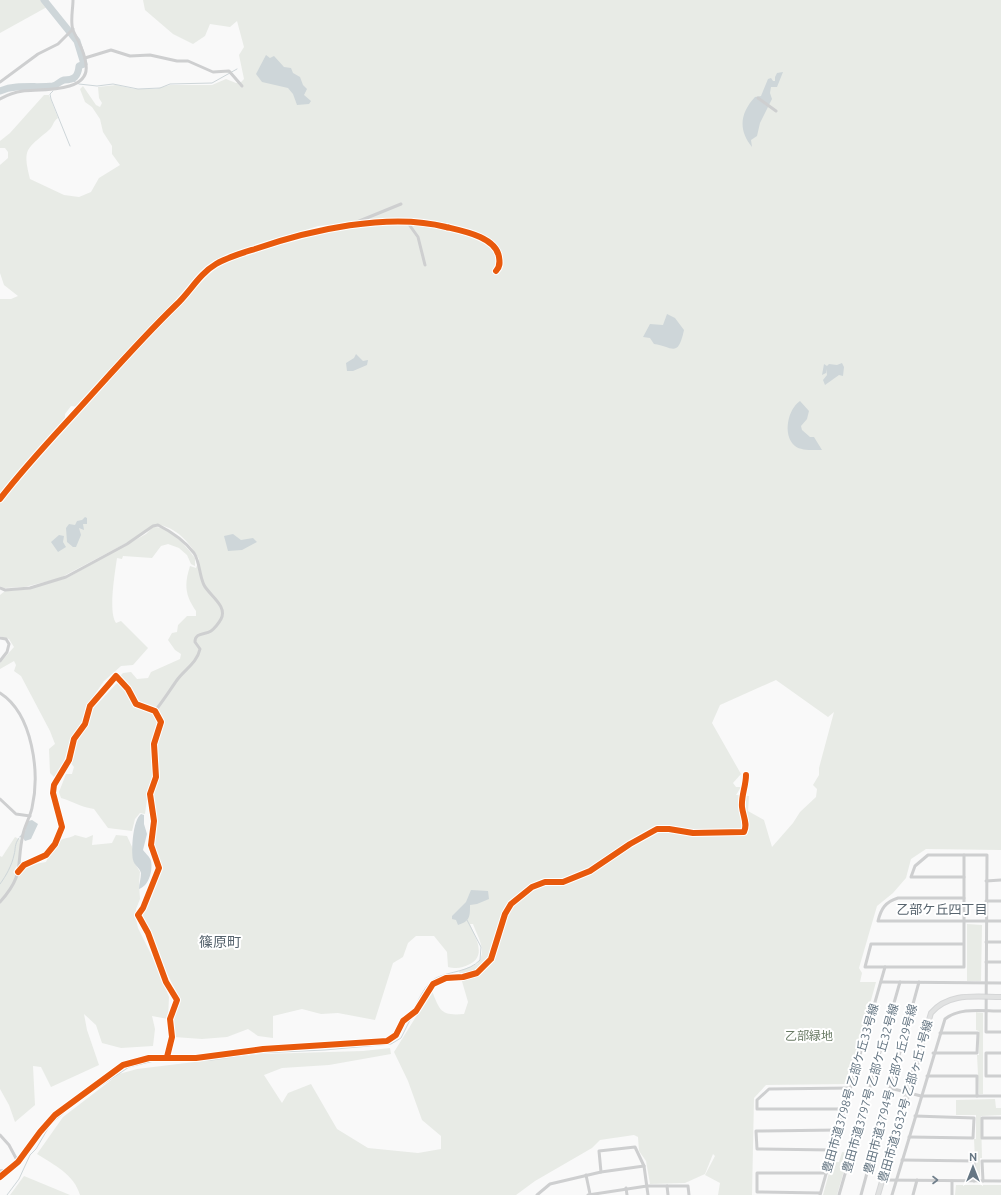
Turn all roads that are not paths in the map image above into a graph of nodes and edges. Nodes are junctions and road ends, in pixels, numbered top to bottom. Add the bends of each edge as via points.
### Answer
1 (73, 0) edge
2 (72, 30) junction
3 (85, 58) junction
4 (0, 82) edge
5 (242, 86) dead end
6 (1, 97) edge
7 (758, 98) dead end
8 (776, 111) dead end
9 (401, 204) dead end
10 (408, 222) junction
11 (347, 226) junction
12 (425, 265) dead end
13 (496, 272) dead end
14 (0, 499) edge
15 (0, 588) edge
16 (0, 638) edge
17 (0, 661) edge
18 (0, 693) edge
19 (155, 711) junction
20 (746, 775) dead end
21 (0, 800) edge
22 (30, 816) junction
23 (964, 855) junction
24 (18, 872) junction
25 (964, 877) junction
26 (1001, 880) edge
27 (986, 881) junction
28 (964, 898) junction
29 (986, 901) junction
30 (1001, 901) edge
31 (0, 902) edge
32 (964, 921) junction
33 (986, 921) junction
34 (1001, 921) edge
35 (986, 942) junction
36 (1001, 942) edge
37 (964, 944) junction
38 (986, 962) junction
39 (1001, 962) edge
40 (885, 967) junction
41 (881, 982) junction
42 (900, 982) junction
43 (919, 982) junction
44 (986, 983) junction
45 (1001, 983) edge
46 (983, 997) junction
47 (1001, 997) edge
48 (986, 1011) junction
49 (1001, 1011) edge
50 (1001, 1032) edge
51 (940, 1033) junction
52 (933, 1053) junction
53 (1001, 1053) edge
54 (167, 1057) junction
55 (927, 1076) junction
56 (1001, 1076) edge
57 (850, 1088) junction
58 (890, 1088) junction
59 (907, 1092) junction
60 (921, 1096) junction
61 (977, 1096) junction
62 (1001, 1096) edge
63 (844, 1109) junction
64 (915, 1116) junction
65 (1001, 1118) edge
66 (838, 1130) junction
67 (0, 1135) edge
68 (909, 1137) junction
69 (1001, 1138) edge
70 (832, 1150) junction
71 (902, 1160) junction
72 (1001, 1161) edge
73 (18, 1162) junction
74 (644, 1166) junction
75 (13, 1167) junction
76 (0, 1171) edge
77 (601, 1172) junction
78 (826, 1173) junction
79 (586, 1175) junction
80 (0, 1177) edge
81 (882, 1180) junction
82 (896, 1180) junction
83 (917, 1180) junction
84 (952, 1181) junction
85 (974, 1181) junction
86 (983, 1181) junction
87 (1001, 1181) edge
88 (647, 1186) junction
89 (667, 1186) junction
90 (626, 1188) junction
91 (820, 1194) edge
92 (537, 1195) edge
93 (589, 1195) edge
94 (627, 1195) edge
95 (648, 1195) edge
96 (668, 1195) edge
97 (689, 1195) edge
98 (839, 1195) edge
99 (861, 1195) edge
100 (878, 1195) edge
101 (892, 1195) edge
102 (913, 1195) edge
103 (952, 1195) edge

1 - 2 street
2 - 3 street via 80,42
2 - 4 street via 58,44 38,54
3 - 5 street via 111,50 130,56 150,55 188,61 213,72 230,72
3 - 6 street via 86,73 72,85 62,89 13,93
7 - 8 street
9 - 11 street
10 - 11 street
10 - 12 street via 418,237
10 - 13 street via 435,224 491,243 499,254 500,264
11 - 14 street via 269,244 217,263 207,270 24,469
15 - 19 street via 30,588 66,577 127,544 153,526 158,525 180,537 195,554 205,587 222,609 221,618 211,631 195,638 200,649 194,662 177,680
16 - 17 street via 9,644
18 - 22 street via 18,709 31,745 35,774
19 - 24 street via 136,704 126,686 116,676 112,679 88,710 85,724 72,745 69,760 54,785 53,793 62,827 55,844 46,855 24,865
19 - 54 street via 161,722 154,744 156,776 150,794 154,821 151,845 159,868 138,915 146,928 166,982 177,1000 170,1019 172,1037
20 - 54 street via 742,807 744,832 693,833 657,830 630,844 590,872 563,882 545,882 532,887 511,904 505,914 491,959 486,965 477,973 446,978 433,984 412,1015 403,1021 396,1035 387,1041 263,1049 196,1058
21 - 22 street via 16,814
22 - 24 street via 23,835
23 - 25 street
23 - 25 street via 928,855 915,866 911,877
23 - 27 street via 987,855
24 - 31 street via 13,887
25 - 28 street
26 - 27 street
27 - 29 street
28 - 32 street
28 - 32 street via 898,898 881,908 878,921
29 - 30 street
29 - 33 street
32 - 33 street
32 - 37 street
33 - 34 street
33 - 35 street
35 - 36 street
35 - 38 street
37 - 40 street via 964,967
37 - 40 street via 871,944 865,966
38 - 39 street
38 - 44 street
40 - 41 street, 豊田市道3798号 乙部ケ丘33号線
41 - 42 street
41 - 57 street, 豊田市道3798号 乙部ケ丘33号線
42 - 43 street
42 - 98 street, 豊田市道3797号 乙部ケ丘32号線
43 - 44 street
43 - 58 street, 豊田市道3794号 乙部ケ丘29号線
44 - 45 street
44 - 46 street
46 - 47 street, 豊田市道3632号 乙部ヶ丘1号線
46 - 48 street
46 - 59 street, 豊田市道3632号 乙部ヶ丘1号線 via 947,1000 931,1013
48 - 49 street
48 - 50 street via 986,1032
48 - 51 street via 960,1011 951,1014 944,1019
51 - 52 street
51 - 52 street via 978,1033 977,1054
52 - 55 street
53 - 56 street via 986,1053 986,1076
54 - 73 street via 138,1060 118,1068 55,1116
55 - 60 street
55 - 61 street via 977,1076
57 - 63 street, 豊田市道3798号 乙部ケ丘33号線
57 - 63 street via 769,1089 757,1100 757,1109
58 - 59 street
58 - 99 street, 豊田市道3794号 乙部ケ丘29号線
59 - 60 street
59 - 81 street, 豊田市道3632号 乙部ヶ丘1号線
60 - 61 street
60 - 64 street
61 - 62 street
63 - 66 street, 豊田市道3798号 乙部ケ丘33号線
64 - 68 street
64 - 68 street via 974,1118 973,1138
65 - 69 street via 982,1118 982,1138
66 - 70 street, 豊田市道3798号 乙部ケ丘33号線
66 - 70 street via 756,1131 757,1150
67 - 73 street via 9,1144
68 - 71 street
70 - 78 street, 豊田市道3798号 乙部ケ丘33号線
71 - 82 street
71 - 85 street via 974,1160
72 - 86 street via 982,1161
73 - 75 street
74 - 77 street
74 - 77 street via 635,1147 599,1151
74 - 88 street
75 - 76 street via 7,1171
75 - 80 street
77 - 79 street
78 - 91 street, 豊田市道3798号 乙部ケ丘33号線
78 - 91 street via 757,1173 757,1192
79 - 92 street via 550,1184
79 - 93 street
81 - 82 street
81 - 100 street, 豊田市道3632号 乙部ヶ丘1号線
82 - 83 street
82 - 101 street
83 -> 84 street
83 - 102 street
84 - 85 street
84 - 103 street
85 - 86 street
86 - 87 street
88 - 89 street
88 - 90 street
88 - 95 street
89 - 96 street
89 - 97 street via 688,1186
90 - 93 street
90 - 94 street

